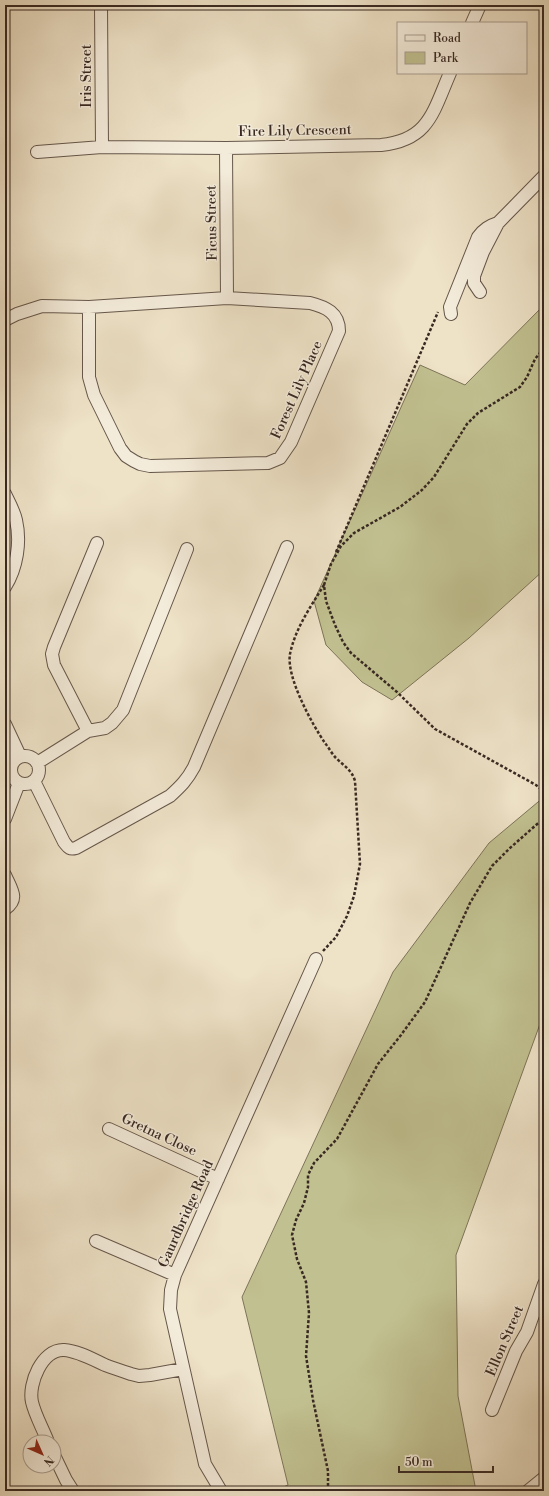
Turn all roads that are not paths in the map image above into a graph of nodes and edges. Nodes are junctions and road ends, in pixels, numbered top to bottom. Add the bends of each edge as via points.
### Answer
1 (101, 5) edge
2 (480, 5) edge
3 (472, 22) edge
4 (450, 74) edge
5 (102, 147) junction
6 (226, 148) junction
7 (36, 152) dead end
8 (544, 176) edge
9 (498, 223) junction
10 (480, 292) dead end
11 (227, 298) junction
12 (89, 307) junction
13 (451, 314) dead end
14 (5, 320) edge
15 (5, 494) edge
16 (97, 543) dead end
17 (288, 548) dead end
18 (187, 549) dead end
19 (5, 587) edge
20 (5, 724) edge
21 (88, 731) junction
22 (6, 747) edge
23 (16, 759) junction
24 (37, 763) junction
25 (34, 781) junction
26 (20, 783) junction
27 (5, 819) edge
28 (5, 875) edge
29 (5, 909) edge
30 (316, 959) road end
31 (109, 1129) dead end
32 (218, 1179) junction
33 (96, 1241) dead end
34 (175, 1275) junction
35 (544, 1284) edge
36 (183, 1369) junction
37 (492, 1410) dead end
38 (45, 1434) edge
39 (62, 1472) edge
40 (544, 1478) edge
41 (218, 1490) edge
42 (73, 1491) edge
43 (528, 1491) edge

1 - 5 street, Iris Street
2 - 3 street
4 - 6 street, Fire Lily Crescent via 429,120 409,138 396,143
5 - 6 street, Fire Lily Crescent
5 - 7 street, Fire Lily Crescent
6 - 11 street, Ficus Street
8 - 9 street
9 - 10 street via 474,276 474,283
9 - 13 street via 483,230 478,237 450,307
11 - 12 street, Forest Lily Place
11 - 12 street, Forest Lily Place via 310,303 331,311 337,321 339,332 291,442 280,458 268,463 150,466 126,456 94,396 89,377
12 - 14 street, Forest Lily Place via 42,306
15 - 19 street via 16,519 18,538 13,570
16 - 21 street via 52,654 54,665
17 - 25 street via 194,767 182,786 170,796 72,849 64,842
18 - 21 street via 123,710 105,728
20 - 23 street
21 - 24 street
22 - 23 street
23 - 24 street via 30,757
23 - 26 street via 10,772
24 - 25 street via 39,773
25 - 26 street
26 - 27 street
28 - 29 street via 14,897
30 - 32 street, Gaurdbridge Road
31 - 32 street, Gretna Close
32 - 34 street, Gaurdbridge Road
33 - 34 street
34 - 36 street, Gaurdbridge Road via 170,1309
35 - 37 street, Ellon Street via 527,1332 516,1351
36 - 38 street via 139,1376 81,1354 63,1350 47,1357 40,1364 31,1393
36 - 41 street, Gaurdbridge Road via 205,1464
39 - 42 street
40 - 43 street

